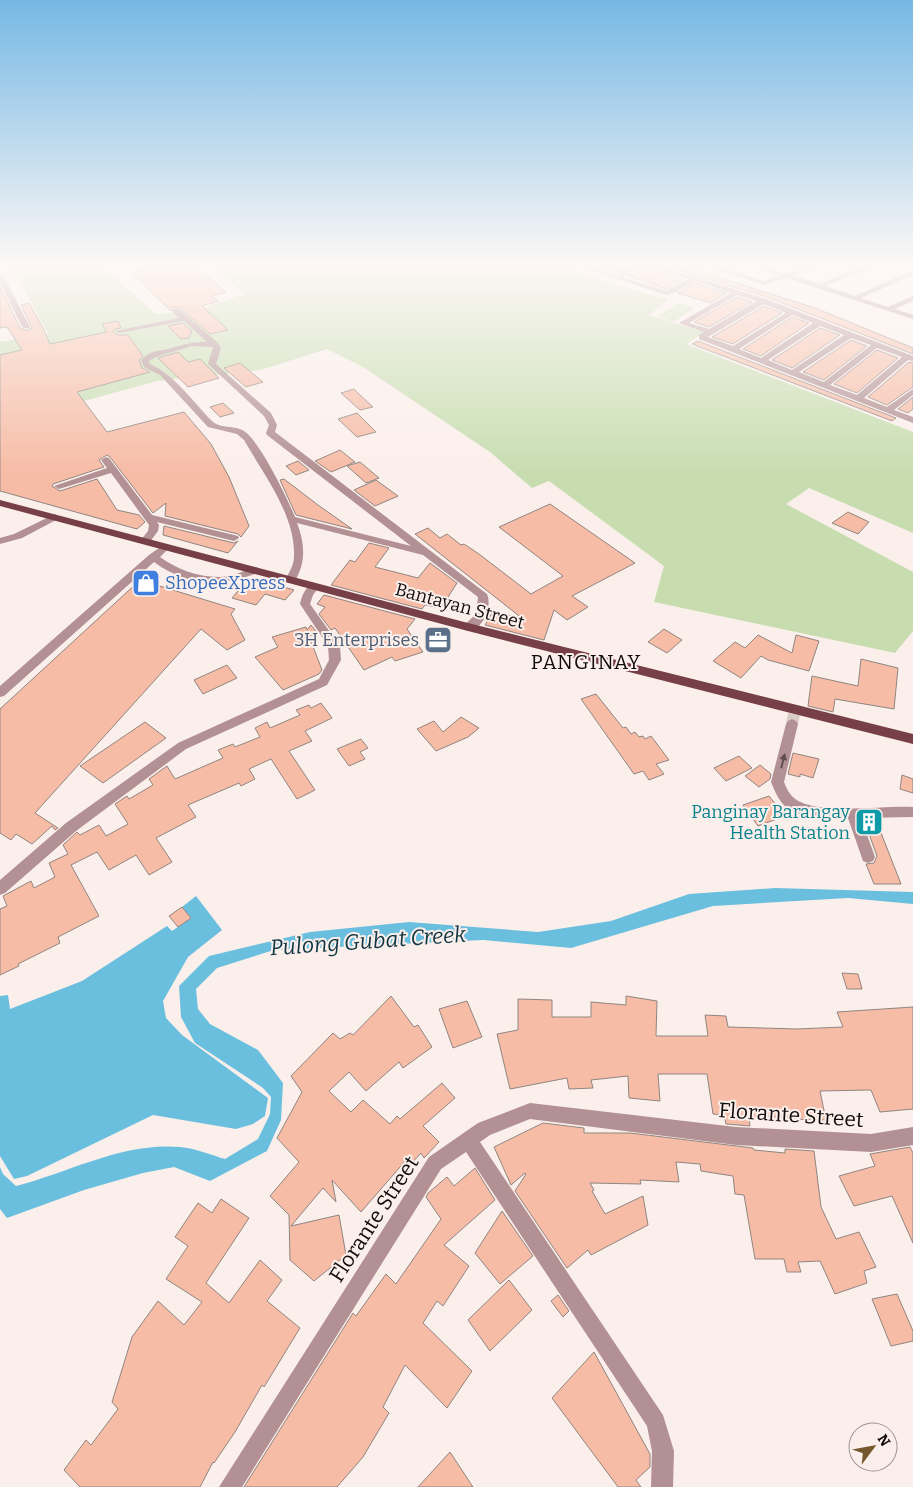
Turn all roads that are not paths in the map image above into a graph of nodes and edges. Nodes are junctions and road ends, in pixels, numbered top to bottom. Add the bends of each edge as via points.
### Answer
1 (203, 334) edge
2 (706, 334) edge
3 (757, 334) edge
4 (801, 334) edge
5 (851, 334) joint
6 (215, 345) junction
7 (876, 345) junction
8 (734, 349) junction
9 (910, 358) edge
10 (763, 360) junction
11 (794, 372) junction
12 (825, 385) junction
13 (913, 391) edge
14 (858, 398) junction
15 (888, 410) junction
16 (913, 420) edge
17 (259, 436) junction
18 (106, 460) dead end
19 (113, 469) junction
20 (59, 486) dead end
21 (0, 503) edge
22 (54, 517) junction
23 (148, 517) junction
24 (292, 519) junction
25 (234, 538) dead end
26 (0, 542) edge
27 (145, 542) junction
28 (165, 547) junction
29 (429, 554) junction
30 (153, 557) junction
31 (256, 570) junction
32 (291, 579) junction
33 (315, 586) junction
34 (468, 627) junction
35 (0, 693) edge
36 (793, 716) junction
37 (913, 739) edge
38 (853, 812) junction
39 (913, 812) edge
40 (868, 857) dead end
41 (0, 889) edge
42 (913, 1136) edge
43 (468, 1140) junction
44 (230, 1487) edge
45 (662, 1487) edge

1 - 6 street
2 - 8 street via 702,337
3 - 8 street
4 - 10 street
5 - 7 street
5 - 11 street
6 - 17 street via 212,364 268,415 273,425
6 - 17 street via 190,344 157,352 145,360 147,365 163,373 211,425
7 - 9 street
7 - 12 street
8 - 10 street
9 - 14 street
10 - 11 street
11 - 12 street
12 - 14 street
13 - 15 street
14 - 15 street
15 - 16 street
17 - 24 street
17 - 29 street
18 - 19 street
19 - 20 street
19 - 23 street
21 - 22 main road, Bantayan Street
22 - 26 street
22 - 27 main road, Bantayan Street
23 - 25 street
23 - 27 street via 154,525
24 - 29 street
24 - 32 street via 299,556
27 - 28 main road, Bantayan Street
28 - 30 street
28 - 31 main road, Bantayan Street
29 - 34 street via 483,596 485,606 477,621
30 - 31 street via 176,571 207,578 230,579
30 - 35 street
31 - 32 main road, Bantayan Street
32 - 33 main road, Bantayan Street
33 - 34 main road, Bantayan Street
33 - 41 street via 305,604 334,646 335,660 322,682 182,746 71,827
34 - 36 main road, Bantayan Street
36 - 37 main road, Bantayan Street
38 -> 36 street via 818,812 798,808 787,800 778,782
38 - 39 street
38 - 40 street
42 - 43 street, Florante Street via 871,1143 746,1136 530,1111 484,1129
43 - 44 street, Florante Street via 435,1164
43 - 45 street via 656,1422 663,1451

